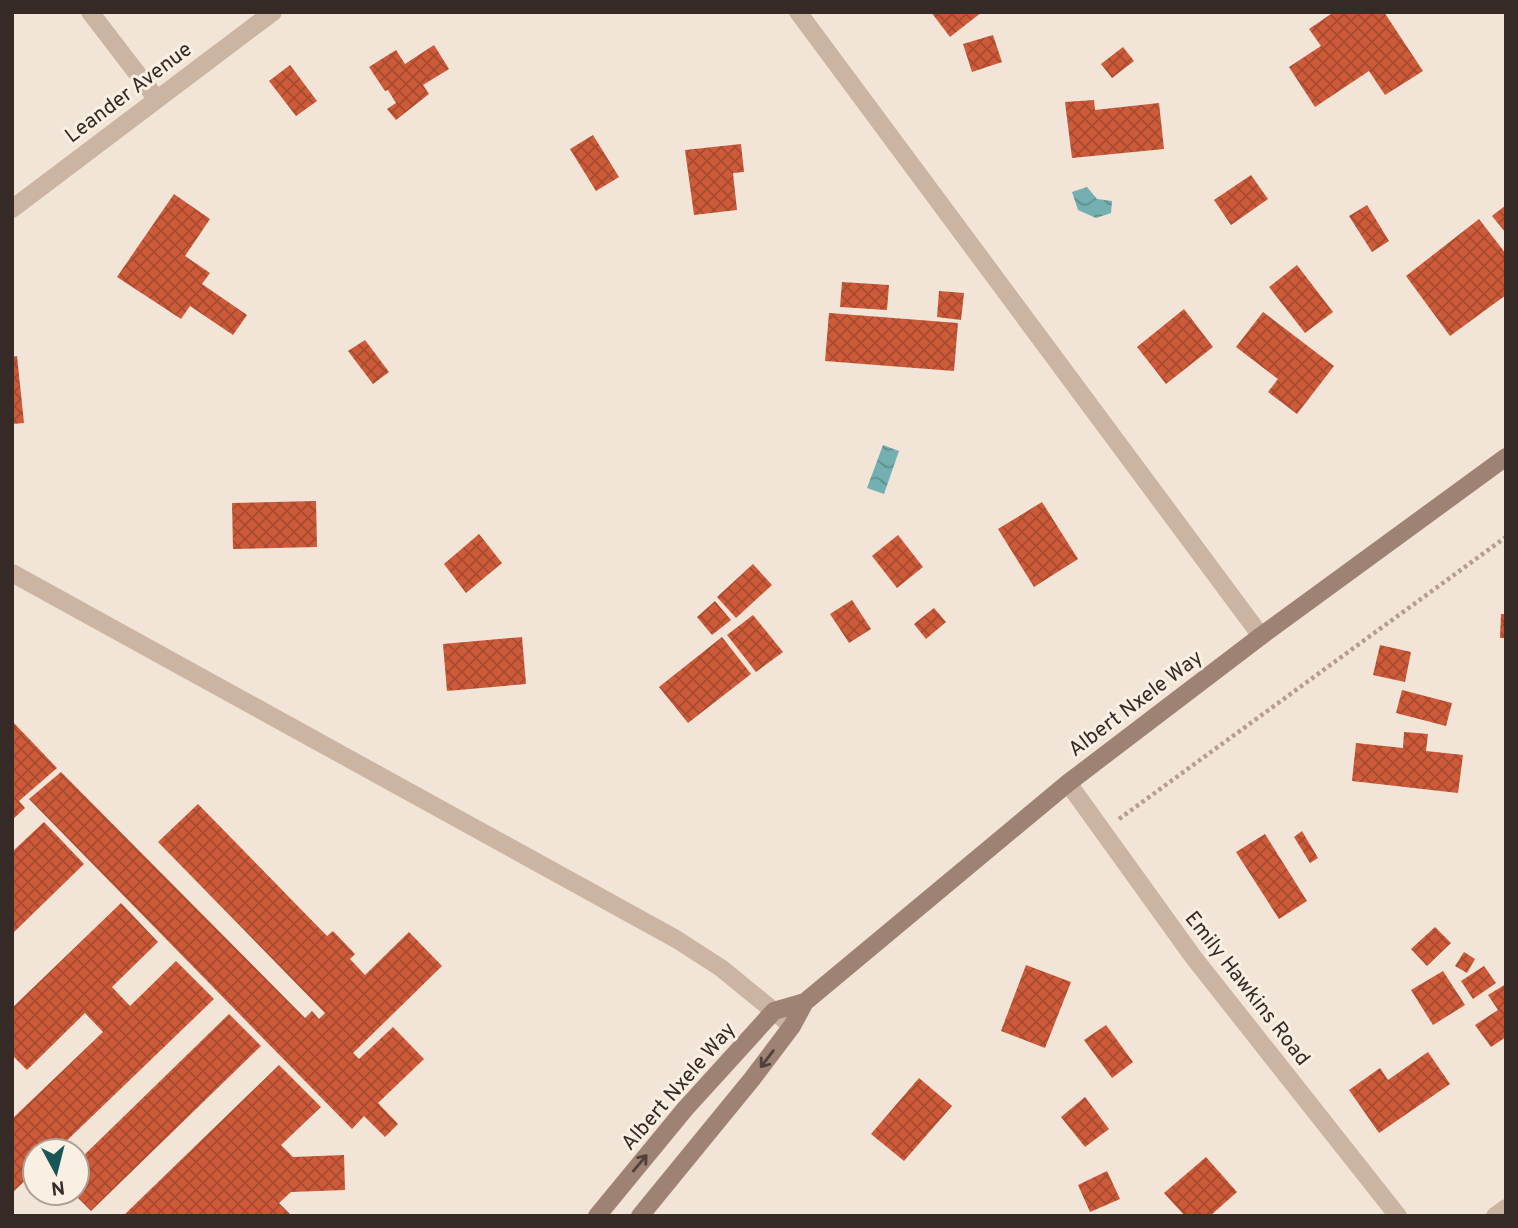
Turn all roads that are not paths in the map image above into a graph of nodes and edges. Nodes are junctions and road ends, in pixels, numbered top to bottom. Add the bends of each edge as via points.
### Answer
1 (90, 12) edge
2 (273, 12) edge
3 (798, 12) edge
4 (156, 98) junction
5 (12, 209) edge
6 (1506, 457) edge
7 (12, 573) edge
8 (1261, 636) junction
9 (1068, 783) junction
10 (805, 1002) junction
11 (774, 1011) junction
12 (792, 1026) junction
13 (1506, 1208) edge
14 (597, 1216) edge
15 (640, 1216) edge
16 (1398, 1216) edge
17 (1496, 1216) edge

1 - 4 street
2 - 4 street, Leander Avenue
3 - 8 street
4 - 5 street, Leander Avenue
6 - 8 main road, Albert Nxele Way
7 - 11 street via 676,939
8 - 9 main road, Albert Nxele Way
9 - 10 main road, Albert Nxele Way
9 - 16 street, Emily Hawkins Road via 1194,958
10 - 11 main road, Albert Nxele Way
10 - 12 main road, Albert Nxele Way
11 - 12 street
14 -> 11 main road, Albert Nxele Way
12 -> 15 main road, Albert Nxele Way
13 - 17 street

